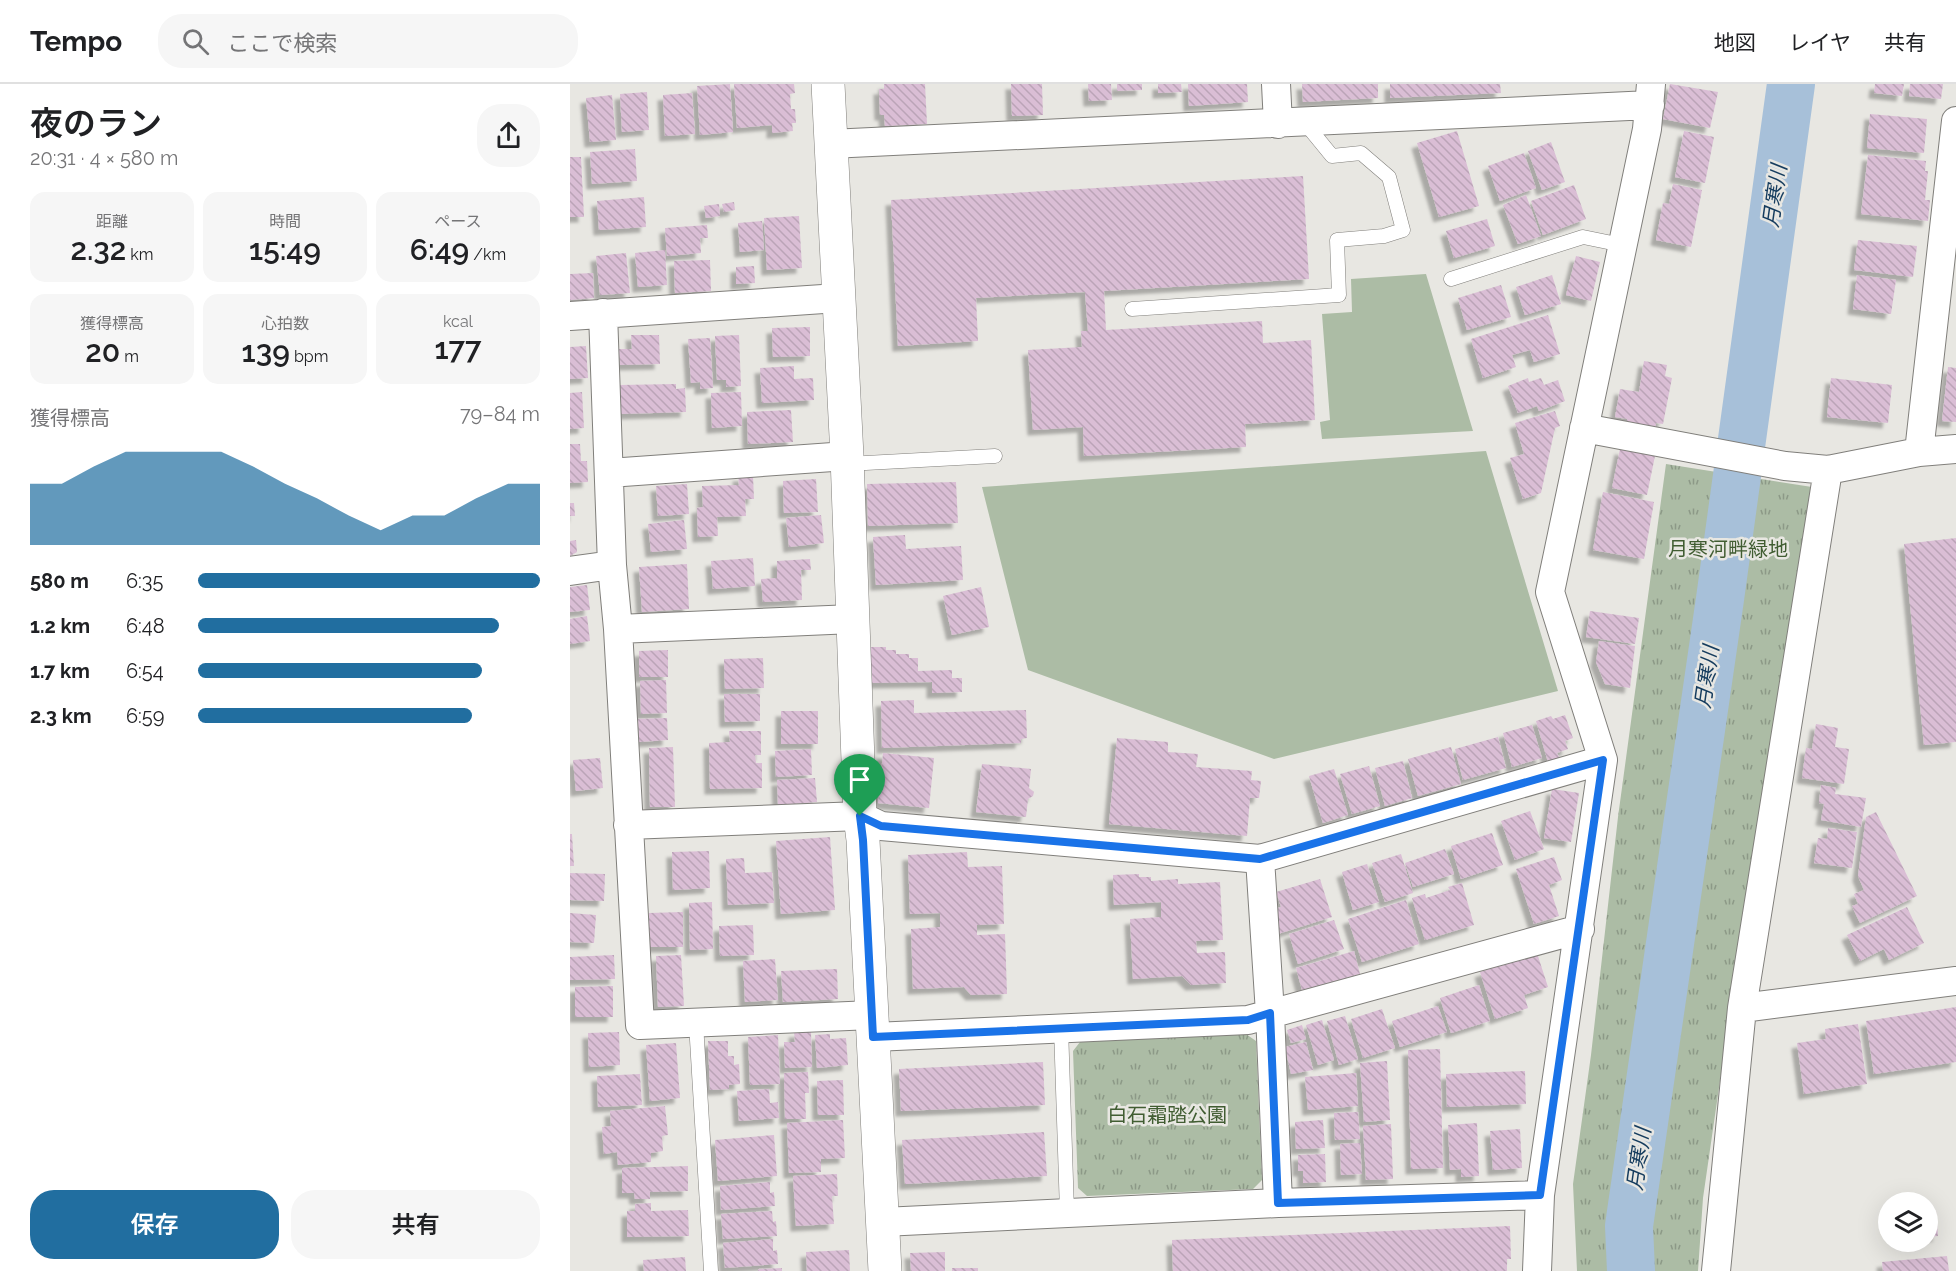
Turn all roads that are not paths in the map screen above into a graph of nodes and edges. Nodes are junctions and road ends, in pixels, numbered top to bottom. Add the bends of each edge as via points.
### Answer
1 (828, 84) edge
2 (1276, 84) edge
3 (1651, 95) edge
4 (1956, 121) edge
5 (1292, 123) junction
6 (830, 144) junction
7 (1953, 187) edge
8 (1622, 245) junction
9 (1451, 279) dead end
10 (838, 298) junction
11 (1132, 309) dead end
12 (603, 313) junction
13 (570, 316) edge
14 (1584, 428) junction
15 (1956, 449) edge
16 (1919, 452) junction
17 (995, 456) dead end
18 (847, 460) junction
19 (1828, 470) junction
20 (609, 473) junction
21 (612, 565) junction
22 (570, 571) edge
23 (853, 619) junction
24 (618, 629) junction
25 (1603, 760) junction
26 (860, 816) junction
27 (628, 825) junction
28 (1260, 859) junction
29 (1580, 929) junction
30 (1956, 981) edge
31 (1742, 1008) junction
32 (1270, 1013) junction
33 (696, 1023) junction
34 (873, 1026) junction
35 (1061, 1027) junction
36 (1540, 1195) junction
37 (1278, 1203) junction
38 (1067, 1212) junction
39 (883, 1222) junction
40 (711, 1271) edge
41 (885, 1271) edge
42 (1537, 1271) edge
43 (1716, 1271) edge

1 - 6 street
2 - 5 street
3 - 5 street
3 - 8 street
4 - 7 street
5 - 6 street
5 - 11 lane via 1332,156 1361,153 1389,177 1403,230 1384,236 1337,240 1339,295
6 - 10 street
7 - 16 street
8 - 9 lane via 1582,237
8 - 14 street
10 - 12 street
10 - 18 street
12 - 13 street
12 - 20 street
14 - 19 street via 1785,466
14 - 25 street via 1550,591
15 - 16 street
16 - 19 street
17 - 18 lane
18 - 20 street
18 - 23 street
19 - 31 street
20 - 21 street
21 - 22 street
21 - 24 street
23 - 24 street
23 - 26 street
24 - 27 street
25 - 28 street
25 - 29 street
26 - 27 street
26 - 28 street via 881,826
26 - 34 street
27 - 33 street via 640,1025
28 - 32 street
29 - 32 street
29 - 36 street
30 - 31 street
31 - 43 street
32 - 35 street via 1248,1020
32 - 37 street
33 - 34 street
33 - 40 lane
34 - 35 street
34 - 39 street
35 - 38 lane
36 - 37 street
36 - 42 street
37 - 38 street
38 - 39 street
39 - 41 street

